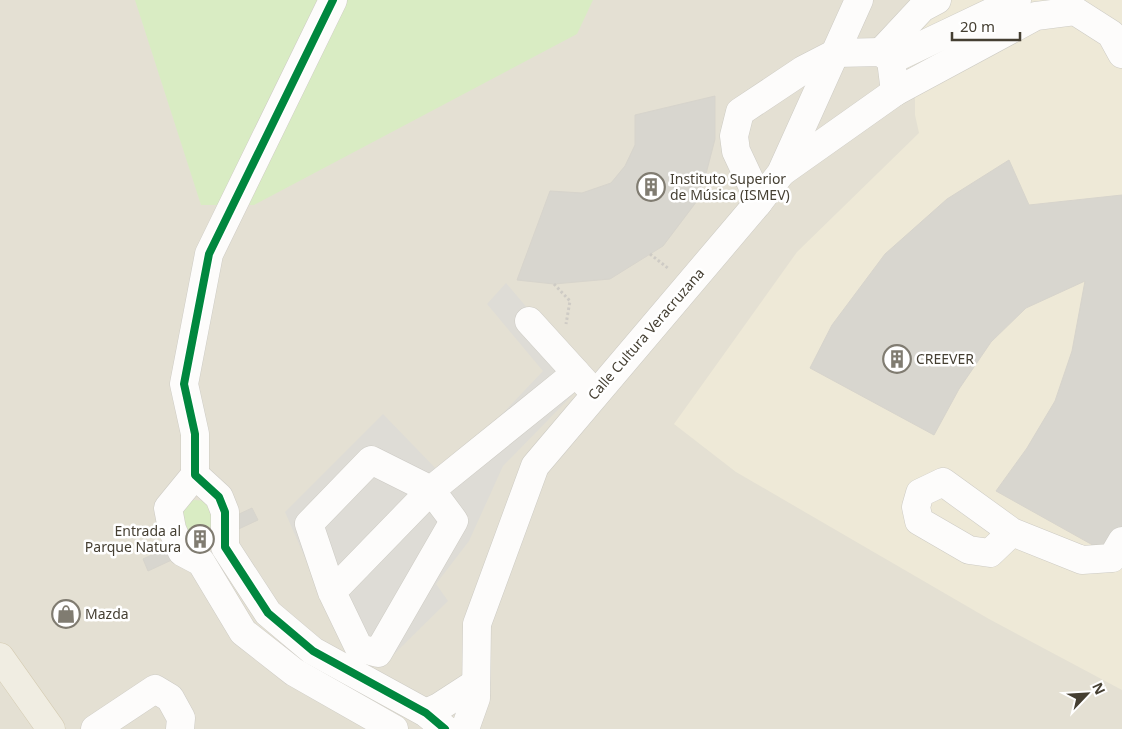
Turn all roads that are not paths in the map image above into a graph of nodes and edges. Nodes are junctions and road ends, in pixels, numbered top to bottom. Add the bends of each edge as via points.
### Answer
1 (333, 0) edge
2 (859, 0) edge
3 (937, 0) edge
4 (1018, 0) edge
5 (836, 53) junction
6 (1122, 54) edge
7 (886, 56) junction
8 (895, 92) junction
9 (781, 173) junction
10 (758, 203) junction
11 (529, 321) dead end
12 (576, 373) junction
13 (595, 394) junction
14 (195, 475) junction
15 (431, 490) junction
16 (1012, 532) dead end
17 (1122, 541) edge
18 (225, 547) junction
19 (201, 562) junction
20 (332, 592) junction
21 (0, 657) edge
22 (476, 691) junction
23 (435, 721) edge
24 (52, 729) edge
25 (95, 729) edge
26 (180, 729) edge
27 (394, 729) edge
28 (465, 729) edge
29 (486, 729) edge

1 - 14 street via 209,254 184,384 195,434
2 - 5 street, Calle Cultura Veracruzana
3 - 7 street via 922,8
4 - 7 street
5 - 7 street
5 - 9 street, Calle Cultura Veracruzana
5 - 10 street via 803,70 740,112 734,136 736,151
6 - 8 street via 1111,34 1075,11 1036,16
7 - 8 street
8 - 9 street
9 - 10 street, Calle Cultura Veracruzana
10 - 13 street, Calle Cultura Veracruzana
11 - 12 street
12 - 13 street
12 - 15 street
13 - 22 street, Calle Cultura Veracruzana via 535,466 478,624
14 - 18 street via 219,498 225,512
14 - 19 street via 168,508 172,529 182,552
15 - 20 street
15 - 20 street via 371,460 309,524
15 - 20 street via 454,521 378,653 359,648
16 - 17 street via 1082,560 1112,558
18 - 19 street
18 - 23 street via 268,612 313,651
19 - 27 street via 243,632 294,672
21 - 24 main road
22 - 23 street via 439,707
22 - 28 street
22 - 29 street, Calle Cultura Veracruzana
25 - 26 street via 155,689 170,698 181,718

